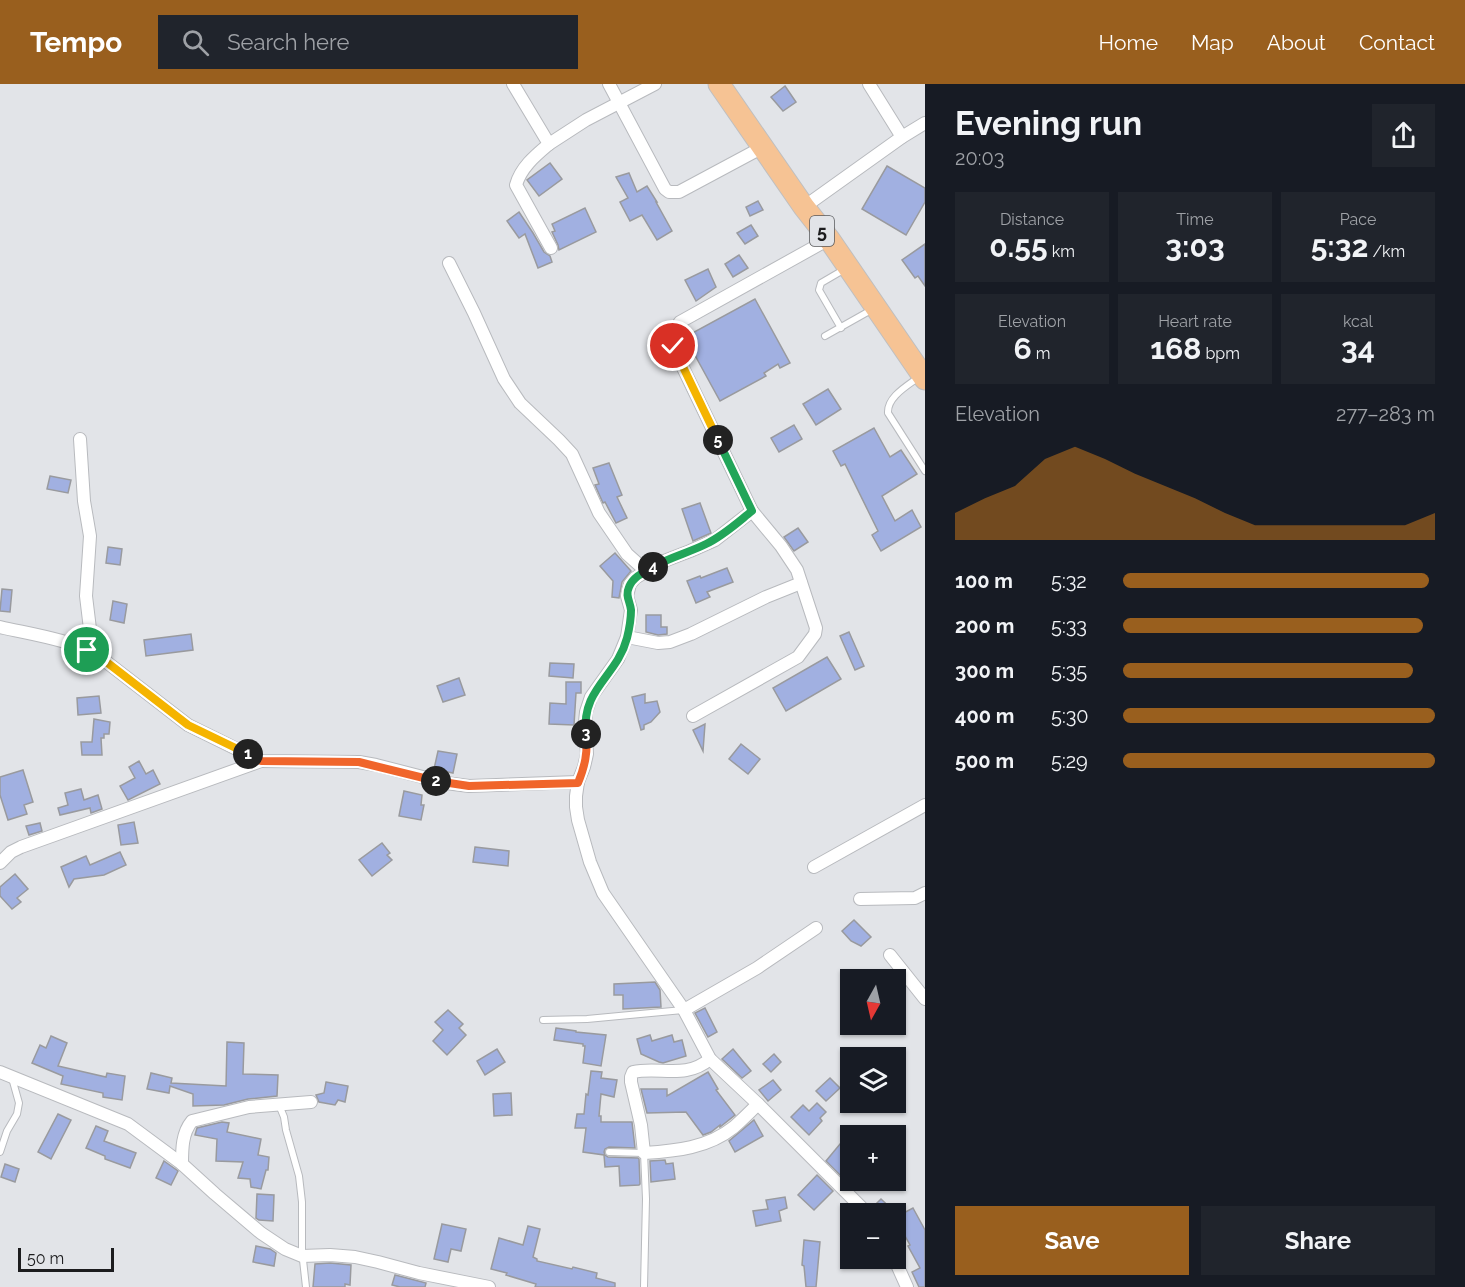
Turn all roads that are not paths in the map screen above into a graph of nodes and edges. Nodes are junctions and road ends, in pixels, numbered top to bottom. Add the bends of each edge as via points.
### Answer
1 (513, 84) edge
2 (609, 84) edge
3 (655, 84) edge
4 (719, 84) edge
5 (869, 84) edge
6 (620, 102) junction
7 (925, 123) edge
8 (902, 137) junction
9 (549, 144) junction
10 (763, 147) junction
11 (804, 207) junction
12 (829, 239) junction
13 (551, 248) dead end
14 (449, 263) dead end
15 (848, 267) junction
16 (876, 307) junction
17 (841, 328) junction
18 (825, 336) dead end
19 (923, 376) edge
20 (80, 439) dead end
21 (925, 471) edge
22 (752, 511) junction
23 (646, 571) junction
24 (801, 583) junction
25 (0, 627) edge
26 (627, 637) junction
27 (87, 650) junction
28 (693, 716) dead end
29 (261, 761) junction
30 (578, 783) junction
31 (925, 806) edge
32 (0, 863) edge
33 (813, 867) dead end
34 (925, 893) edge
35 (860, 899) dead end
36 (816, 928) dead end
37 (890, 956) dead end
38 (925, 999) edge
39 (684, 1010) junction
40 (543, 1020) dead end
41 (710, 1059) junction
42 (6, 1075) edge
43 (311, 1102) dead end
44 (758, 1104) junction
45 (279, 1105) junction
46 (0, 1152) edge
47 (609, 1152) dead end
48 (644, 1153) junction
49 (182, 1164) junction
50 (857, 1203) edge
51 (302, 1256) junction
52 (899, 1269) edge
53 (306, 1287) edge
54 (489, 1287) edge
55 (644, 1287) edge
56 (907, 1287) edge

1 - 9 street
2 - 6 street
3 - 6 street
4 - 10 highway, 5
5 - 8 street
6 - 9 street
6 - 10 street via 669,192 679,192
7 - 8 street
8 - 11 street
9 - 13 street via 529,162 516,185
10 - 11 highway, 5
11 - 12 highway, 5
12 - 15 highway, 5
12 - 22 street via 680,322 672,333 673,346
14 - 23 street via 504,379 520,403 572,454 599,513 627,554
15 - 16 highway, 5
15 - 17 lane via 819,287
16 - 17 lane
16 - 19 highway, 5
17 - 18 lane
19 - 21 lane via 893,399 887,410
20 - 27 street via 91,543 86,596 90,629
22 - 23 street via 715,540
22 - 24 street via 786,553
23 - 26 street via 632,581 627,591 631,610
24 - 26 street via 670,642
24 - 28 street via 816,628 802,653
25 - 27 street
26 - 30 street via 618,659 591,697 585,722 586,761
27 - 29 street via 188,725
29 - 30 street via 359,762 469,786
29 - 32 street via 21,847
30 - 39 street via 578,820 603,893
31 - 33 street
34 - 35 street via 915,898
36 - 39 street
37 - 38 street
39 - 40 lane
39 - 41 street
41 - 44 street
41 - 48 street via 687,1070 633,1072 631,1082
42 - 46 lane via 19,1103
42 - 49 street via 128,1124
43 - 45 street
44 - 48 street via 732,1128 697,1146
44 - 50 street
45 - 49 street via 249,1107 192,1121 184,1137
45 - 51 lane via 300,1185
47 - 48 lane
48 - 55 lane
49 - 51 street via 261,1233
51 - 53 lane
51 - 54 street via 356,1257
52 - 56 street

